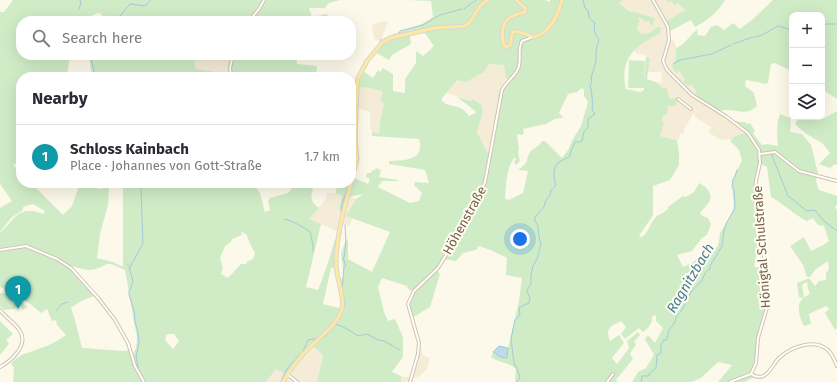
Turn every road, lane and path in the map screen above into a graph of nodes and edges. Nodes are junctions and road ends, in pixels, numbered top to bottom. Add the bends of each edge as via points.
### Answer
1 (264, 0) edge
2 (487, 0) edge
3 (516, 0) edge
4 (562, 0) edge
5 (652, 0) edge
6 (253, 16) edge
7 (534, 37) junction
8 (231, 60) edge
9 (229, 72) edge
10 (678, 99) dead end
11 (691, 109) dead end
12 (356, 113) edge
13 (356, 148) edge
14 (760, 154) junction
15 (356, 163) edge
16 (837, 181) edge
17 (349, 188) edge
18 (0, 250) edge
19 (0, 310) edge
20 (837, 366) edge
21 (0, 367) edge
22 (287, 374) junction
23 (613, 374) dead end
24 (751, 374) junction
25 (144, 382) edge
26 (283, 382) edge
27 (297, 382) edge
28 (410, 382) edge
29 (607, 382) edge
30 (730, 382) edge

1 - 6 street
2 - 12 main road via 465,26 435,28 390,38 382,43 367,61 358,78
3 - 7 main road via 525,8 525,12 508,18 502,31 504,45 510,45 510,36 513,32 518,31
4 - 7 main road, Höhenstraße via 552,24 539,36
5 - 14 street via 668,27 669,40 663,61 667,70 692,95 748,133 758,146
7 - 28 street, Höhenstraße via 522,41 516,74 502,90 485,182 479,195 438,268 414,291 408,304 419,342
8 - 9 street
10 - 11 street
13 - 15 main road
14 - 16 street via 775,152 800,171
14 - 24 street, Hönigtal Schulstraße via 755,196 764,256 762,278 768,304 758,338 756,363
17 - 22 main road via 337,245 336,271 343,301 342,308 327,331
18 - 25 street via 26,246 71,268 115,320 128,343 135,366
19 - 21 street via 21,332 22,339 14,357
20 - 24 street via 828,350 809,344 799,346 782,356 764,376
22 - 26 main road
22 - 27 street
23 - 29 street
24 - 30 street

